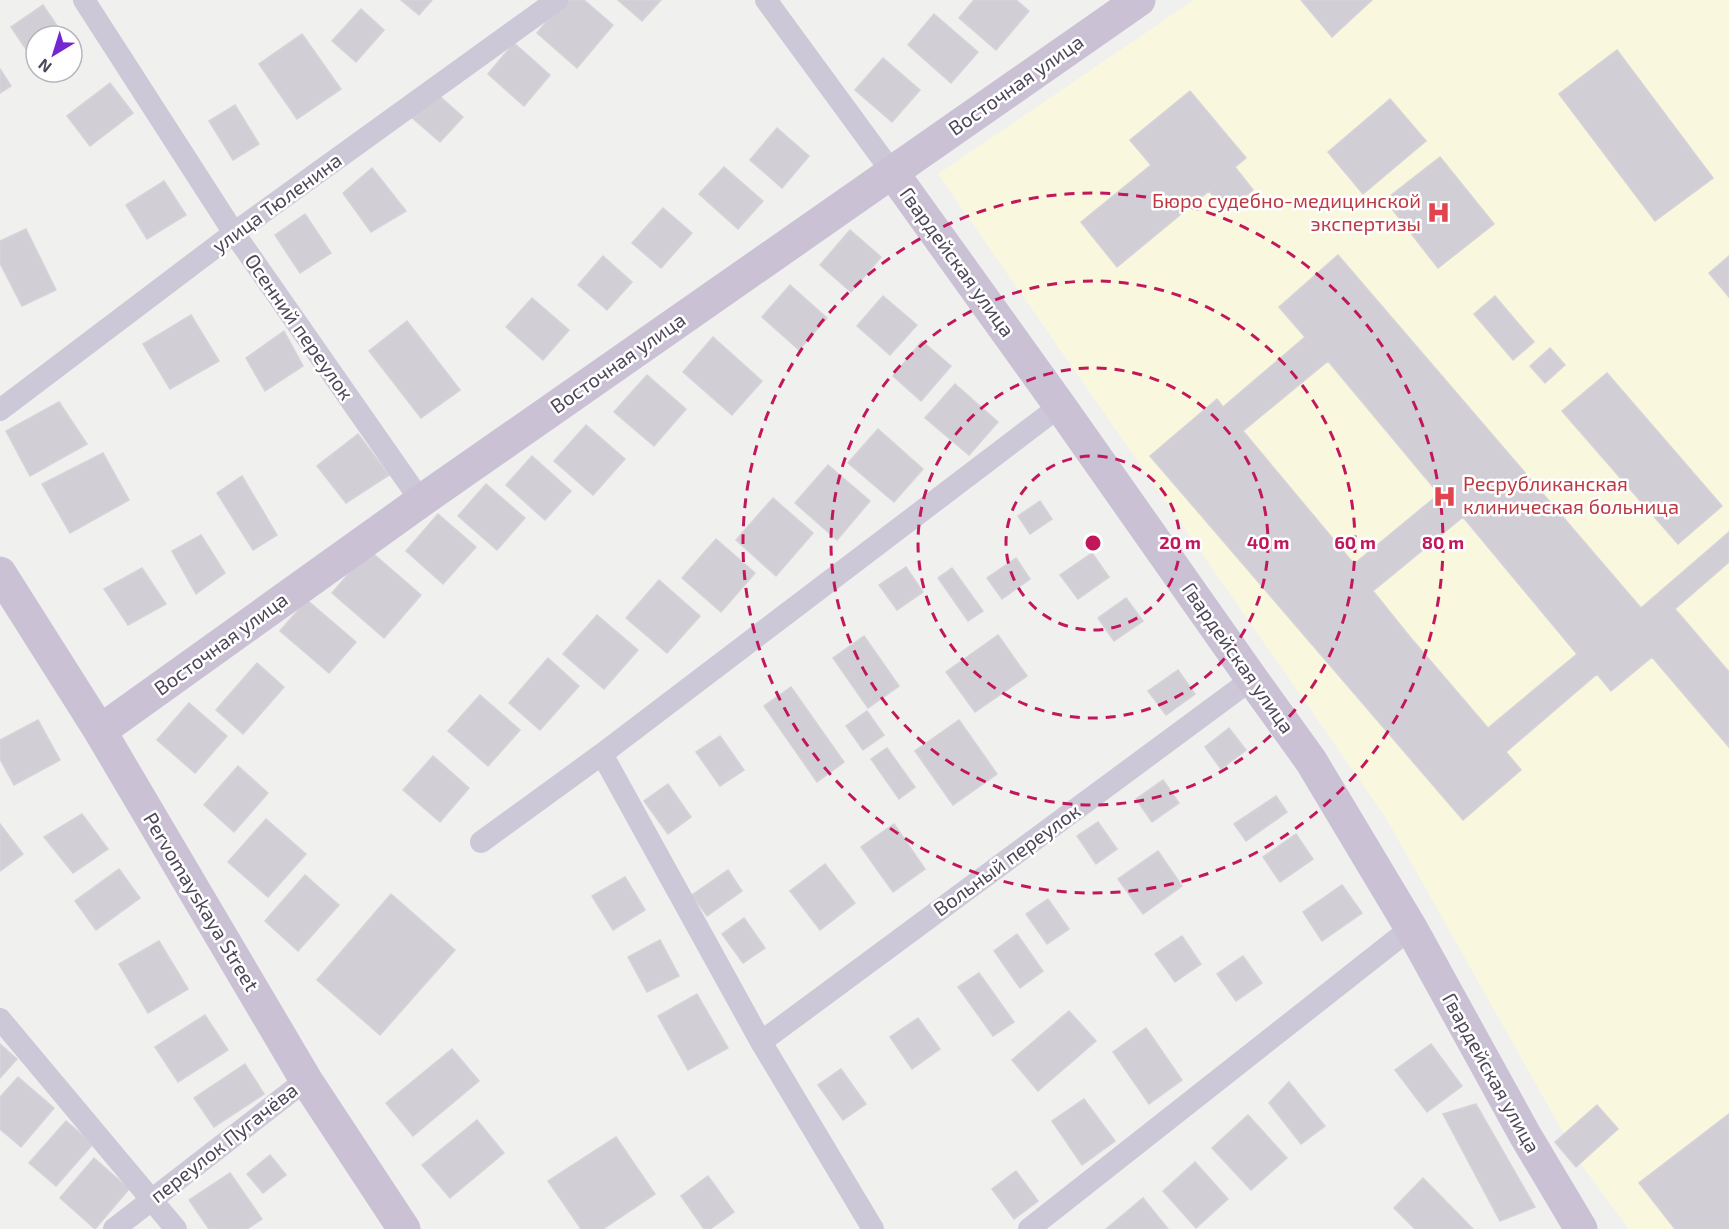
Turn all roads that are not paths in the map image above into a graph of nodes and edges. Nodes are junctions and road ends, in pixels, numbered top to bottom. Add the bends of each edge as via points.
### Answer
1 (84, 0) edge
2 (557, 0) edge
3 (766, 0) edge
4 (1139, 0) edge
5 (892, 172) junction
6 (234, 233) junction
7 (1060, 406) junction
8 (0, 410) edge
9 (421, 501) junction
10 (0, 573) edge
11 (1252, 679) junction
12 (100, 731) junction
13 (602, 754) junction
14 (481, 842) dead end
15 (1411, 928) junction
16 (0, 1019) edge
17 (761, 1042) junction
18 (306, 1080) junction
19 (152, 1200) junction
20 (114, 1229) edge
21 (176, 1229) edge
22 (404, 1229) edge
23 (873, 1229) edge
24 (1029, 1229) edge
25 (1581, 1229) edge

1 - 6 street, Осенний переулок
2 - 6 street, улица Тюленина
3 - 5 street, Гвардейская улица
4 - 5 street, Восточная улица
5 - 7 street, Гвардейская улица
5 - 9 street, Восточная улица
6 - 8 street, улица Тюленина
6 - 9 street, Осенний переулок
7 - 11 street, Гвардейская улица
7 - 13 street
9 - 12 street, Восточная улица
10 - 12 street, Pervomayskaya Street
11 - 15 street, Гвардейская улица via 1311,760
11 - 17 street, Вольный переулок
12 - 18 street, Pervomayskaya Street
13 - 14 street
13 - 17 street
15 - 24 street
15 - 25 street, Гвардейская улица
16 - 19 street
17 - 23 street
18 - 19 street, переулок Пугачёва
18 - 22 street, Pervomayskaya Street
19 - 20 street, переулок Пугачёва
19 - 21 street

